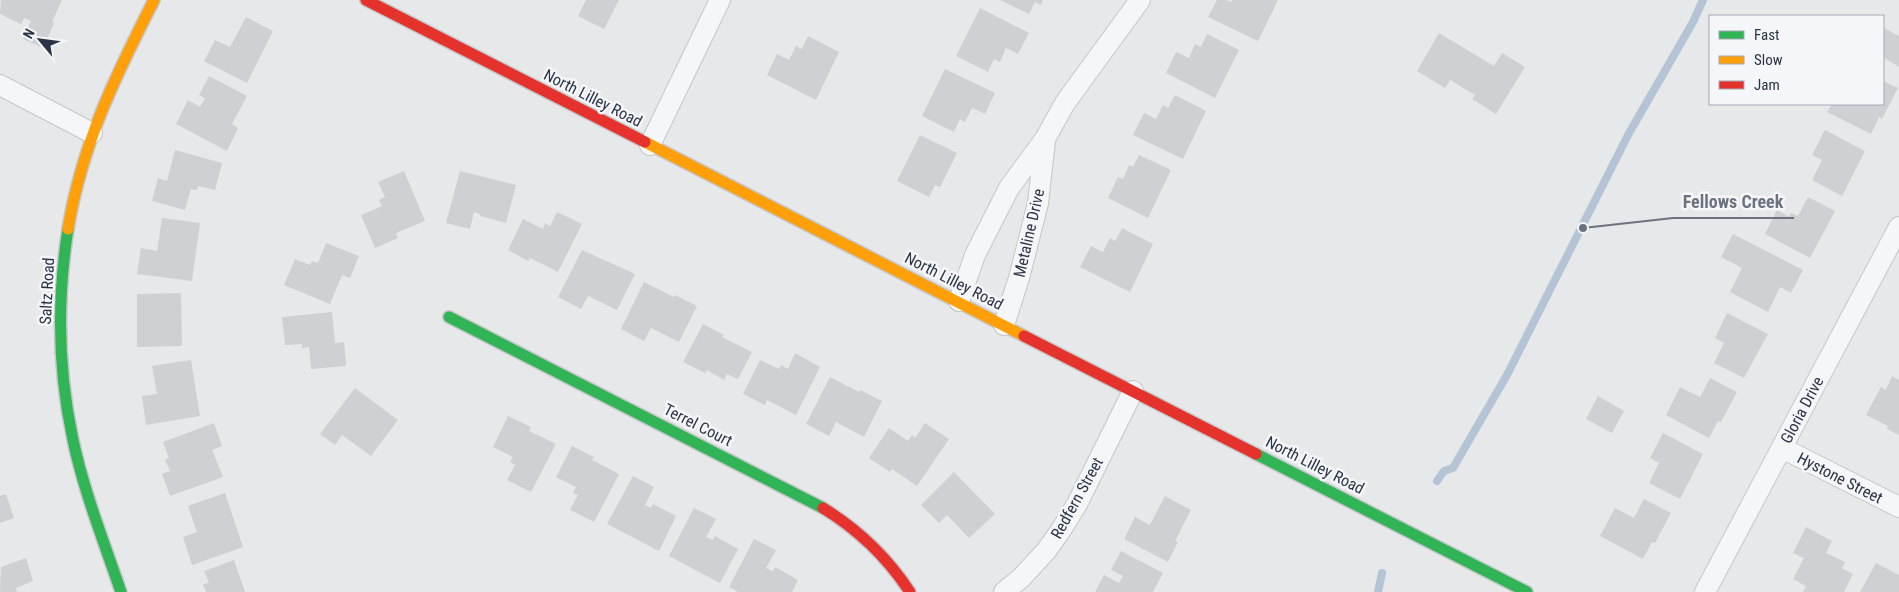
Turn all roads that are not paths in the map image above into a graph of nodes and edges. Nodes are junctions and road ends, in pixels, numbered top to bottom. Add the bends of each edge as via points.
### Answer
1 (154, 0) edge
2 (366, 0) edge
3 (720, 0) edge
4 (1140, 0) edge
5 (0, 85) edge
6 (92, 133) junction
7 (1045, 139) junction
8 (650, 145) junction
9 (1899, 227) edge
10 (959, 301) junction
11 (449, 317) dead end
12 (1004, 325) junction
13 (1133, 391) junction
14 (1782, 448) junction
15 (1899, 507) edge
16 (121, 592) edge
17 (910, 592) edge
18 (1004, 592) edge
19 (1528, 592) edge
20 (1705, 592) edge

1 - 6 street, Saltz Road via 104,101
2 - 8 street, North Lilley Road
3 - 8 street
4 - 7 street, Metaline Drive via 1065,103
5 - 6 street
6 - 16 street, Saltz Road via 72,204 63,270 60,335 73,441
7 - 10 street, Metaline Drive via 1010,188 976,255
7 - 12 street, Metaline Drive via 1038,203
8 - 10 street, North Lilley Road
9 - 14 street, Gloria Drive
10 - 12 street, North Lilley Road
11 - 17 street, Terrel Court via 838,516 871,542
12 - 13 street, North Lilley Road
13 - 18 street, Redfern Street via 1061,530 1046,551
13 - 19 street, North Lilley Road
14 - 15 street, Hystone Street
14 - 20 street, Gloria Drive

